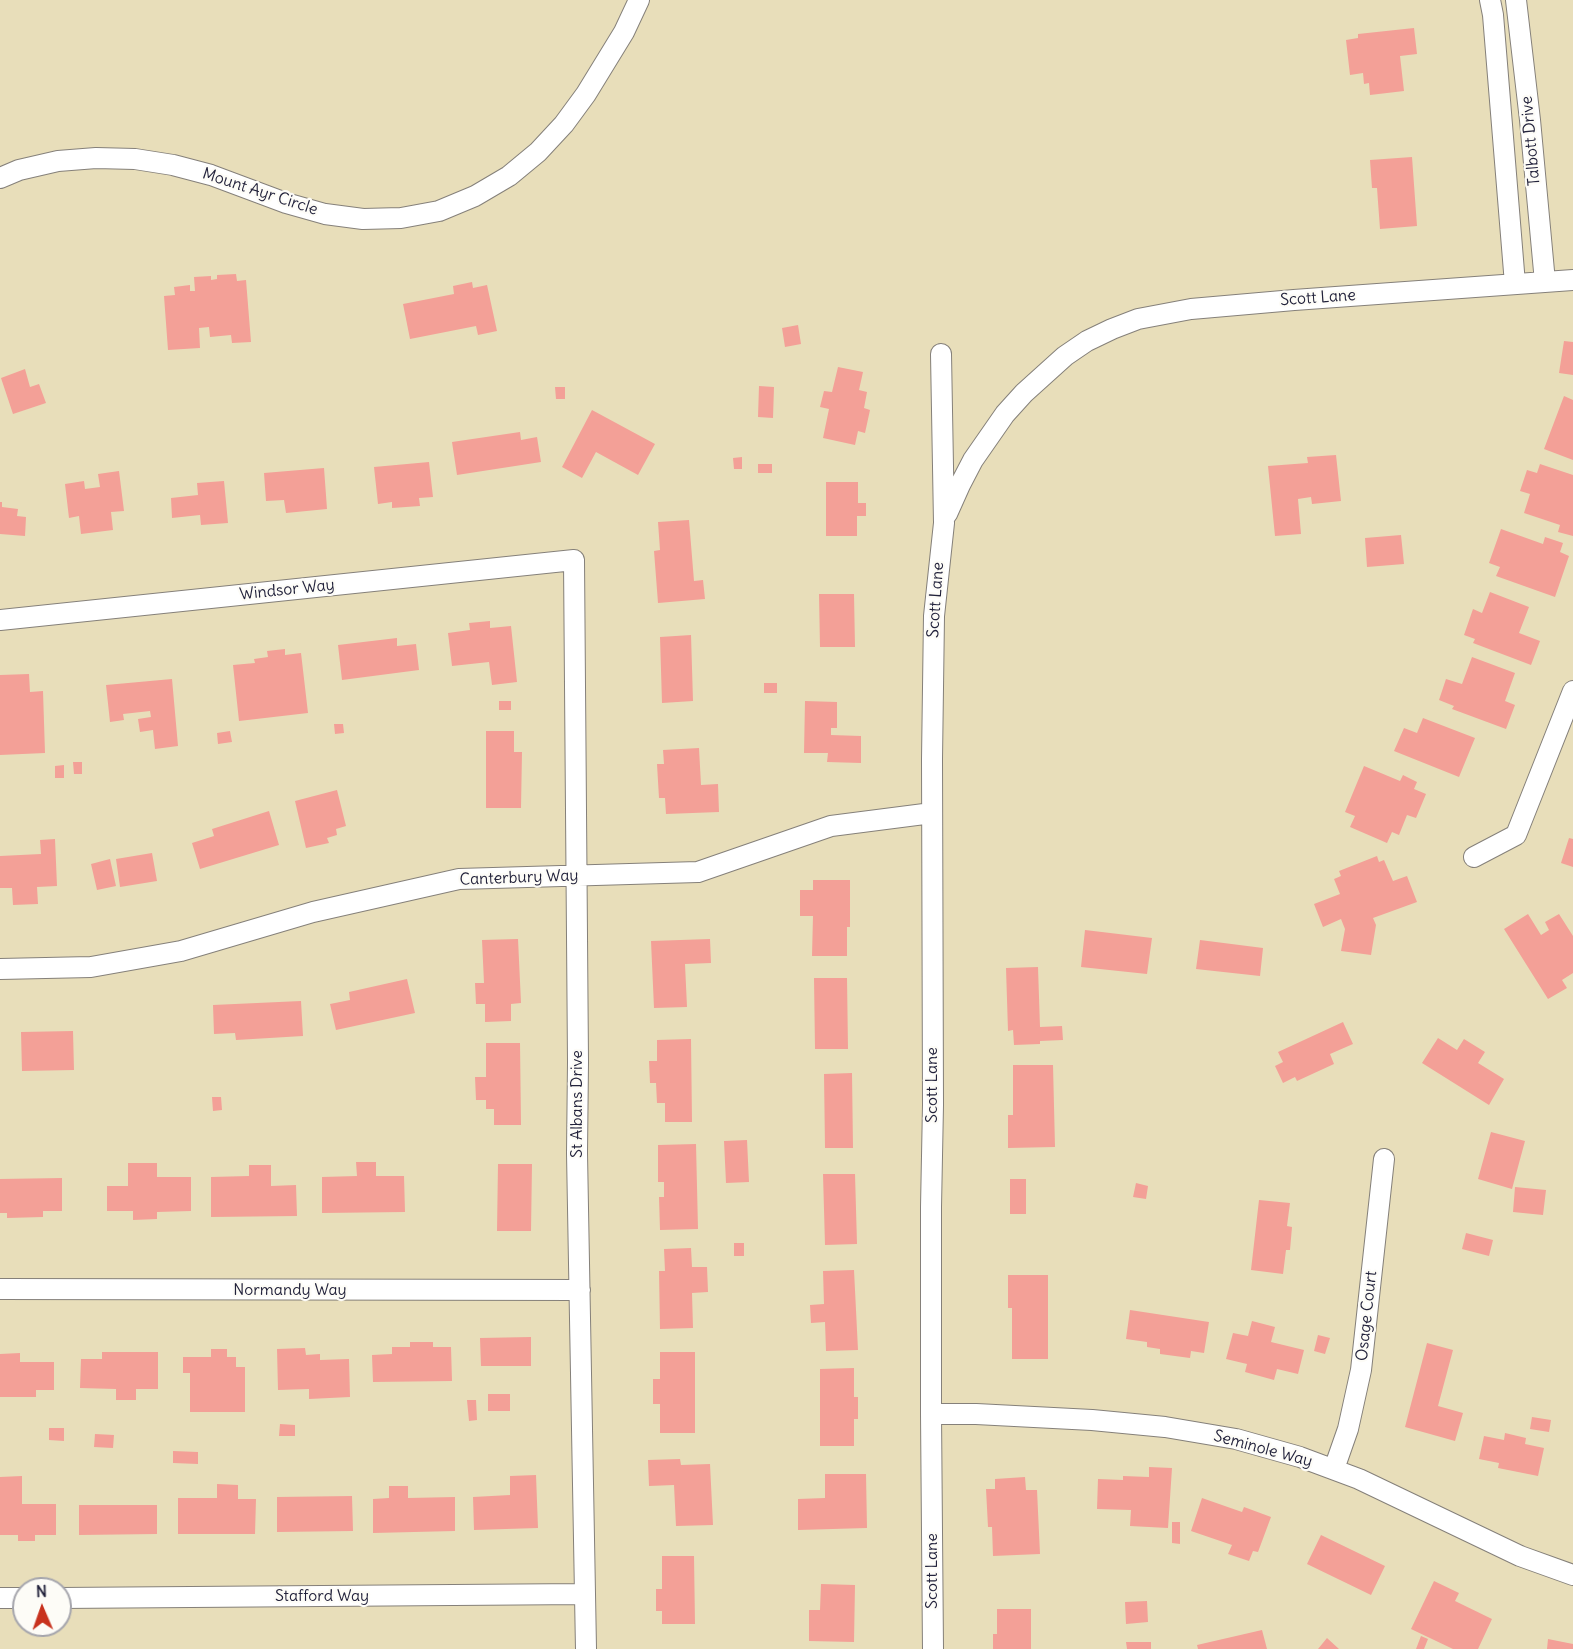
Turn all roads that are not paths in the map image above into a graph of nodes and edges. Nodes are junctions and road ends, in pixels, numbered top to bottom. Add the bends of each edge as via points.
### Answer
1 (639, 0) edge
2 (1490, 0) edge
3 (1516, 0) edge
4 (0, 178) edge
5 (1573, 280) edge
6 (1545, 282) junction
7 (1515, 284) junction
8 (941, 354) dead end
9 (944, 523) junction
10 (574, 560) joint
11 (0, 620) edge
12 (1573, 691) edge
13 (932, 813) junction
14 (1474, 857) dead end
15 (576, 875) junction
16 (0, 969) edge
17 (1384, 1159) dead end
18 (0, 1289) edge
19 (580, 1290) junction
20 (931, 1414) junction
21 (1334, 1469) junction
22 (1573, 1575) edge
23 (584, 1594) junction
24 (72, 1598) edge
25 (586, 1649) edge
26 (933, 1649) edge

1 - 4 street, Mount Ayr Circle via 586,94 538,152 509,177 439,211 382,219 325,214 211,175 135,159 58,161
2 - 7 street
3 - 6 street, Talbott Drive
5 - 6 street, Scott Lane
6 - 7 street, Scott Lane
7 - 9 street, Scott Lane via 1191,309 1112,328 1065,356 1012,407 973,460
8 - 9 street, Scott Lane
9 - 13 street, Scott Lane via 933,625
10 - 11 street, Windsor Way
10 - 15 street, St Albans Drive
12 - 14 street via 1515,835
13 - 15 street, Canterbury Way via 831,826 698,872
13 - 20 street, Scott Lane
15 - 16 street, Canterbury Way via 459,879 313,912 181,951 91,967
15 - 19 street, St Albans Drive
17 - 21 street, Osage Court via 1361,1370
18 - 19 street, Normandy Way
19 - 23 street, St Albans Drive
20 - 21 street, Seminole Way via 1165,1427 1236,1439
20 - 26 street, Scott Lane
21 - 22 street, Seminole Way via 1511,1552
23 - 24 street, Stafford Way
23 - 25 street, St Albans Drive

